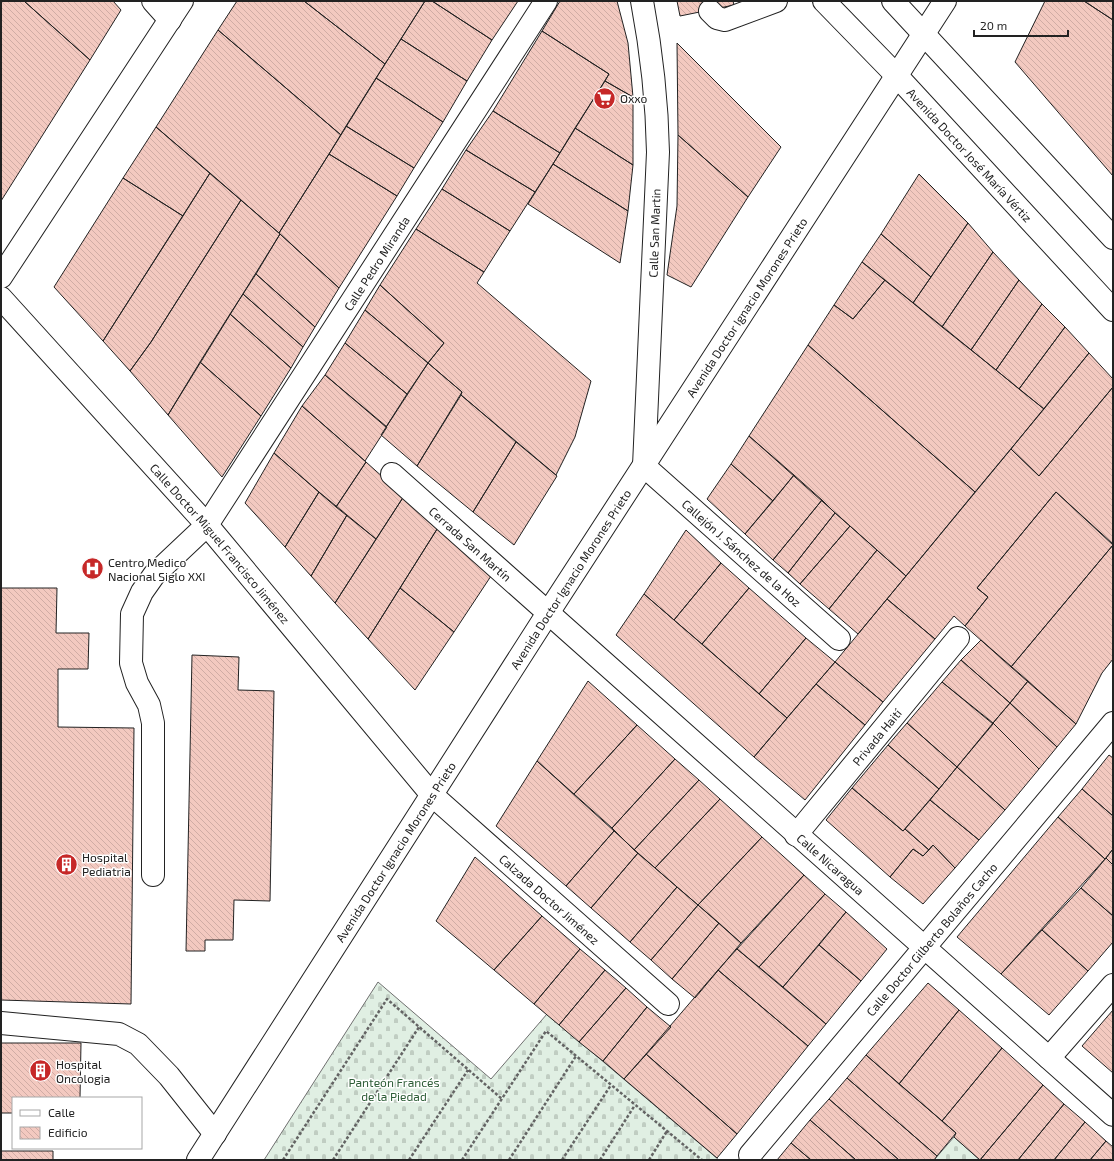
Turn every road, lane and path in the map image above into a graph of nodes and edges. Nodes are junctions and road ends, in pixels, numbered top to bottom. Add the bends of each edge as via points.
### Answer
1 (153, 1) edge
2 (182, 1) edge
3 (546, 1) edge
4 (642, 1) edge
5 (776, 1) edge
6 (824, 1) edge
7 (893, 1) edge
8 (945, 1) edge
9 (710, 10) dead end
10 (170, 20) junction
11 (924, 33) junction
12 (896, 76) junction
13 (1113, 238) edge
14 (1, 277) edge
15 (1, 298) edge
16 (1113, 310) edge
17 (644, 466) junction
18 (392, 474) dead end
19 (207, 525) junction
20 (548, 614) junction
21 (958, 638) dead end
22 (840, 640) dead end
23 (1113, 723) edge
24 (432, 795) junction
25 (796, 835) junction
26 (153, 876) dead end
27 (925, 948) junction
28 (1113, 985) edge
29 (668, 1004) dead end
30 (1, 1023) edge
31 (419, 1027) junction
32 (576, 1056) junction
33 (1049, 1058) junction
34 (468, 1070) junction
35 (611, 1084) junction
36 (502, 1099) junction
37 (635, 1105) junction
38 (1113, 1115) edge
39 (667, 1131) junction
40 (215, 1134) junction
41 (750, 1156) dead end
42 (700, 1159) edge
43 (198, 1160) edge
44 (283, 1160) edge
45 (333, 1160) edge
46 (410, 1160) edge
47 (462, 1160) edge
48 (509, 1160) edge
49 (562, 1160) edge
50 (600, 1160) edge
51 (649, 1160) edge

1 - 10 street
2 - 10 street
3 - 19 street, Calle Pedro Miranda
4 - 17 street, Calle San Martin via 653,61 658,152
5 - 9 street via 725,20 717,18
6 - 12 street, Avenida Doctor José María Vértiz
7 - 11 street
8 - 11 street, Avenida Doctor Ignacio Morones Prieto
10 - 14 street
11 - 12 street, Avenida Doctor Ignacio Morones Prieto
11 - 13 street
12 - 16 street, Avenida Doctor José María Vértiz
12 - 17 street, Avenida Doctor Ignacio Morones Prieto
15 - 19 street, Calle Doctor Miguel Francisco Jiménez
17 - 20 street, Avenida Doctor Ignacio Morones Prieto
17 - 22 street, Callejón J. Sánchez de la Hoz
18 - 20 street, Cerrada San Martín
19 - 24 street, Calle Doctor Miguel Francisco Jiménez
19 - 26 street, Calle Pedro Miranda via 154,576 142,592 132,614 131,663 137,683 149,705 153,723
20 - 24 street, Avenida Doctor Ignacio Morones Prieto
20 - 25 street, Calle Nicaragua
21 - 25 street, Privada Haití
23 - 27 street, Calle Doctor Gilberto Bolaños Cacho
24 - 29 street, Calzada Doctor Jiménez
24 - 40 street, Avenida Doctor Ignacio Morones Prieto
25 - 27 street, Calle Nicaragua
27 - 33 street, Calle Nicaragua
27 - 41 street, Calle Doctor Gilberto Bolaños Cacho
28 - 33 street
30 - 40 street via 119,1034 138,1044 169,1076
31 - 34 path
31 - 44 path via 387,999
31 - 45 path
32 - 35 path
32 - 36 path via 546,1031
32 - 48 path
33 - 38 street, Calle Nicaragua
34 - 36 path
34 - 46 path
35 - 37 path
35 - 49 path
36 - 47 path
37 - 39 path
37 - 50 path
39 - 42 path
39 - 51 path
40 - 43 street, Avenida Doctor Ignacio Morones Prieto

